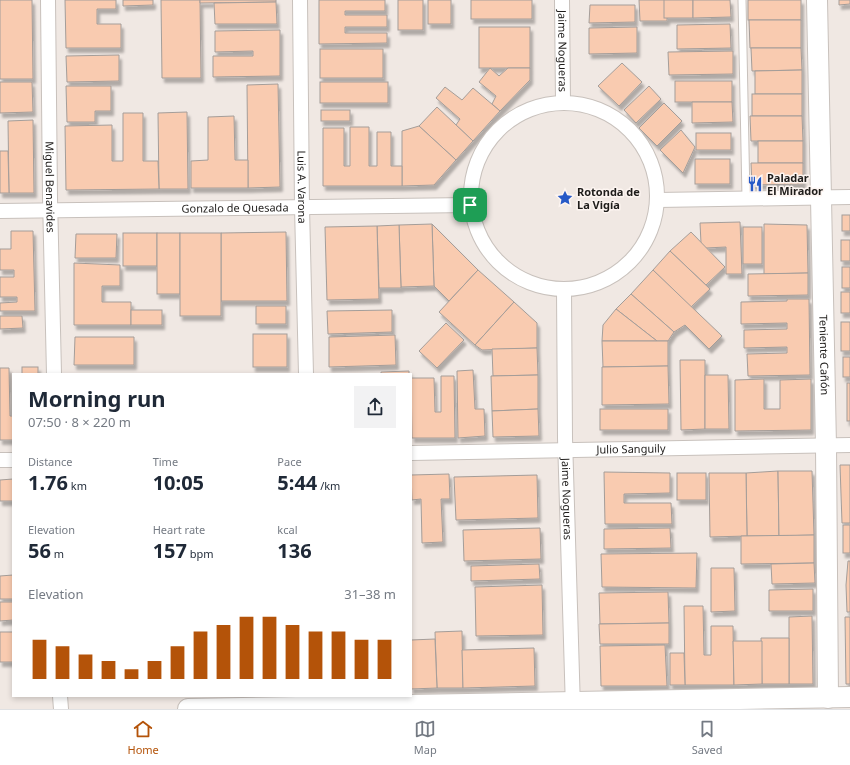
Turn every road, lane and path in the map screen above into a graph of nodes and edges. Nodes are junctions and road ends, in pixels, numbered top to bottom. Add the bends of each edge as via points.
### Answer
1 (48, 0) edge
2 (300, 0) edge
3 (562, 0) edge
4 (742, 0) edge
5 (817, 0) edge
6 (563, 102) junction
7 (850, 197) edge
8 (746, 198) junction
9 (820, 198) junction
10 (658, 200) junction
11 (470, 205) junction
12 (302, 207) junction
13 (50, 210) junction
14 (0, 211) edge
15 (564, 290) junction
16 (54, 373) edge
17 (306, 373) edge
18 (826, 446) junction
19 (850, 446) edge
20 (565, 450) junction
21 (412, 453) edge
22 (0, 460) edge
23 (12, 460) edge
24 (60, 697) edge
25 (850, 697) edge
26 (828, 703) edge
27 (313, 704) edge
28 (573, 705) edge
29 (60, 709) edge
30 (188, 709) edge

1 - 13 street, Miguel Benavides
2 - 12 street, Luis A. Varona
3 - 6 street, Jaime Nogueras
4 - 8 lane
5 - 9 street, Teniente Cañón
6 - 10 street via 594,106 621,121 646,150 656,172
6 - 11 street via 532,107 500,128 484,146 472,174
7 - 9 street
8 - 9 street
8 - 10 street
9 - 18 street, Teniente Cañón
10 - 15 street via 652,230 638,254 617,273 592,286
11 - 12 street, Gonzalo de Quesada
11 - 15 street via 477,231 491,255 511,274 536,286
12 - 13 street, Gonzalo de Quesada
12 - 17 street, Luis A. Varona
13 - 14 street, Gonzalo de Quesada
13 - 16 street, Miguel Benavides
15 - 20 street, Jaime Nogueras
18 - 19 street, Julio Sanguily
18 - 20 street, Julio Sanguily
18 - 26 street, Teniente Cañón
20 - 21 street, Julio Sanguily
20 - 28 street, Jaime Nogueras
22 - 23 street
24 - 29 street
25 - 26 street
26 - 28 street
27 - 28 street
27 - 30 street

